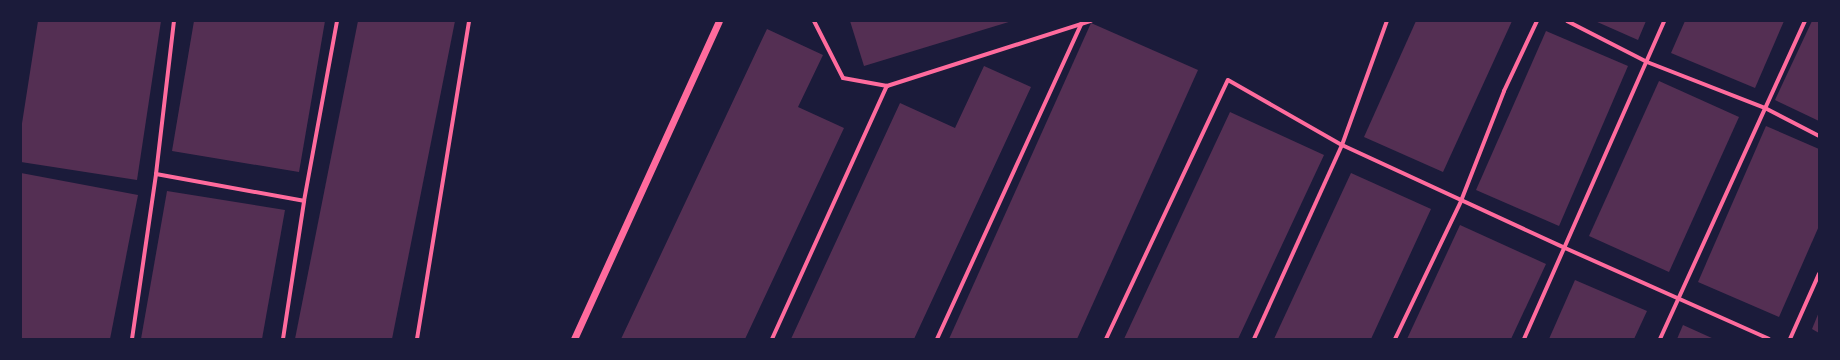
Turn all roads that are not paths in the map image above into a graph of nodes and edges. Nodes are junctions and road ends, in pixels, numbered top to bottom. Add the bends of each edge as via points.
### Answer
1 (174, 21) edge
2 (337, 21) edge
3 (468, 21) edge
4 (719, 21) edge
5 (814, 21) edge
6 (1092, 21) edge
7 (1387, 21) edge
8 (1537, 21) edge
9 (1567, 21) edge
10 (1664, 21) edge
11 (1805, 21) edge
12 (1082, 23) junction
13 (1647, 62) junction
14 (887, 86) junction
15 (1765, 108) junction
16 (1819, 136) edge
17 (1342, 144) junction
18 (156, 174) junction
19 (1461, 200) junction
20 (304, 201) junction
21 (1565, 248) junction
22 (1819, 274) edge
23 (1679, 299) junction
24 (132, 339) edge
25 (283, 339) edge
26 (417, 339) edge
27 (574, 339) edge
28 (772, 339) edge
29 (937, 339) edge
30 (1106, 339) edge
31 (1254, 339) edge
32 (1395, 339) edge
33 (1524, 339) edge
34 (1660, 339) edge
35 (1769, 339) edge
36 (1790, 339) edge

1 - 18 street
2 - 20 street
3 - 26 street
4 - 27 street
5 - 14 street via 843,78
6 - 12 street
7 - 17 street
8 - 19 street via 1504,91
9 - 13 street
10 - 13 street
11 - 15 street
12 - 14 street
12 - 29 street
13 - 15 street
13 - 21 street
14 - 28 street
15 - 16 street
15 - 23 street
17 - 19 street
17 - 30 street via 1228,80
17 - 31 street
18 - 20 street
18 - 24 street
19 - 21 street
19 - 32 street
20 - 25 street
21 - 23 street
21 - 33 street
22 - 36 street
23 - 34 street
23 - 35 street

